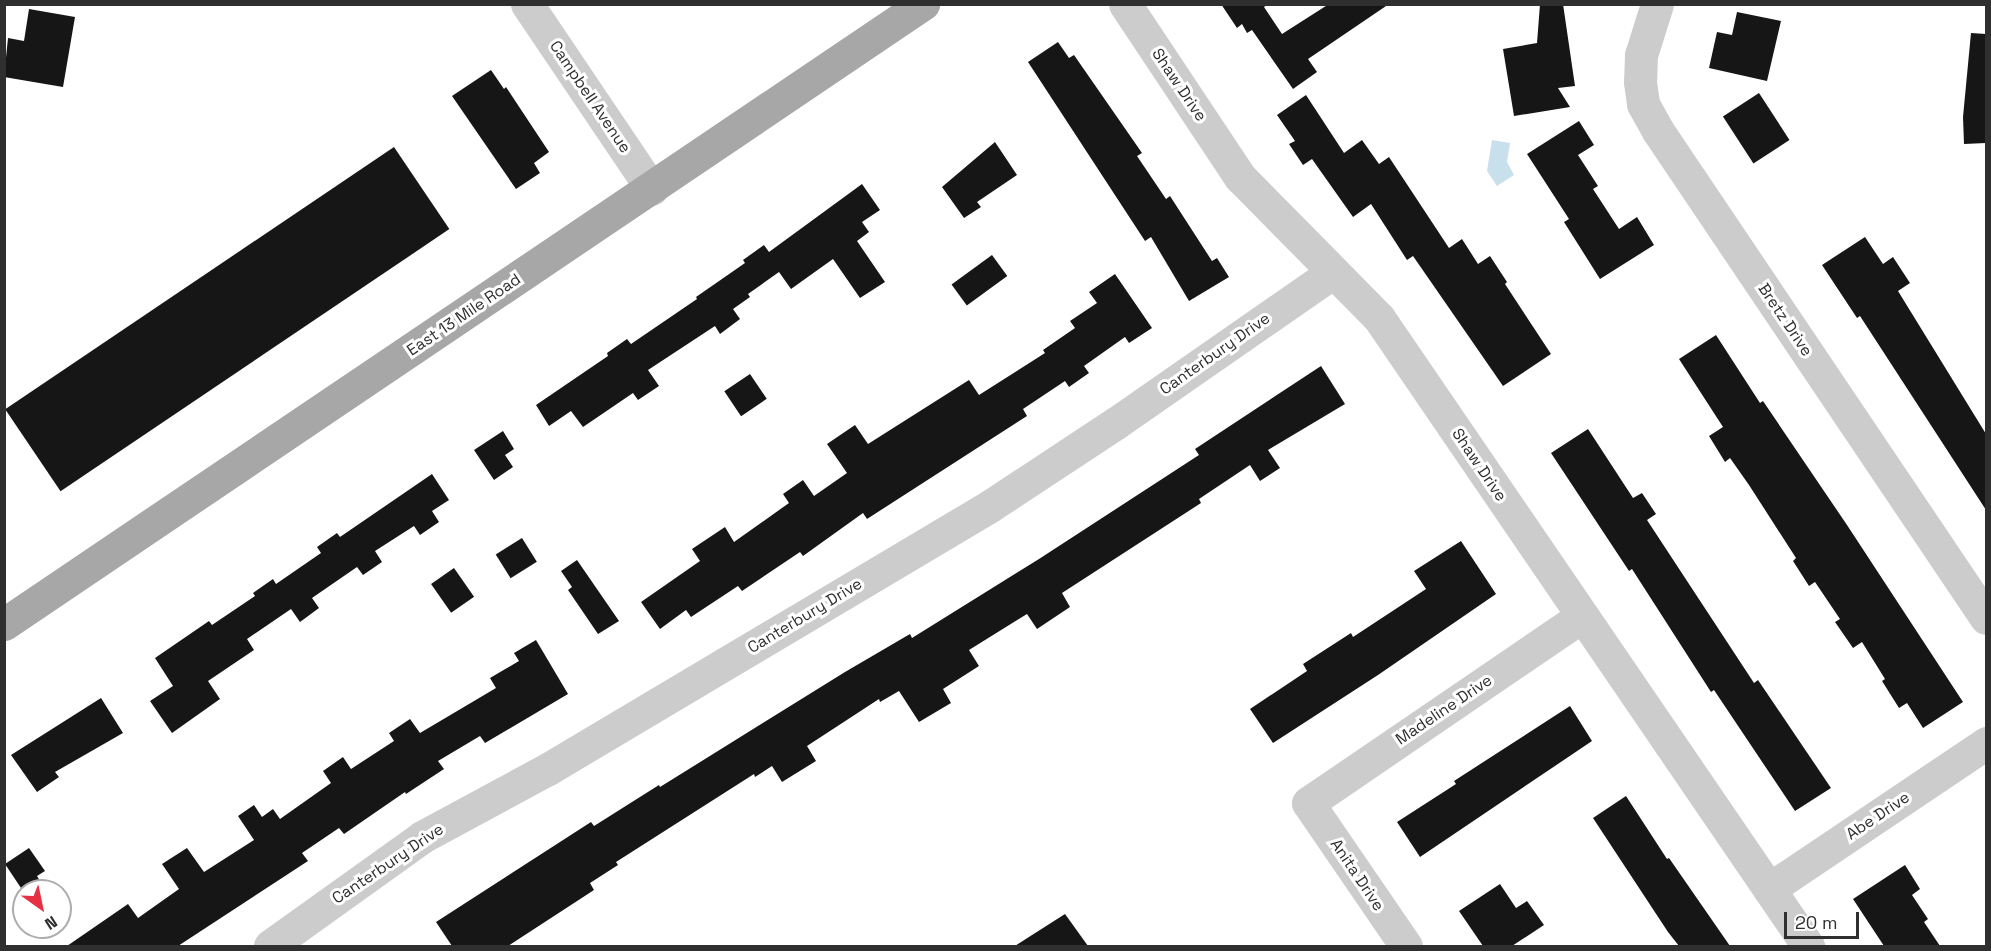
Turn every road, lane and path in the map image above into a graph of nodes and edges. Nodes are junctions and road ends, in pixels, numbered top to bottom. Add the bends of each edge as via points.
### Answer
1 (527, 4) edge
2 (923, 4) edge
3 (1125, 4) edge
4 (1657, 4) edge
5 (652, 189) junction
6 (1333, 272) junction
7 (1581, 617) junction
8 (1986, 618) edge
9 (4, 624) edge
10 (1986, 743) edge
11 (1308, 803) joint
12 (1768, 889) junction
13 (270, 946) edge
14 (1406, 946) edge
15 (1808, 946) edge

1 - 5 street, Campbell Avenue
2 - 5 main road, East 13 Mile Road
3 - 6 street, Shaw Drive via 1240,177
4 - 8 street, Bretz Drive via 1641,55 1643,104
5 - 9 main road, East 13 Mile Road
6 - 7 street, Shaw Drive via 1379,318
6 - 13 street, Canterbury Drive via 990,506 548,769 422,837
7 - 11 street, Madeline Drive
7 - 12 street, Shaw Drive
10 - 12 street, Abe Drive
11 - 14 street, Anita Drive
12 - 15 street, Shaw Drive

